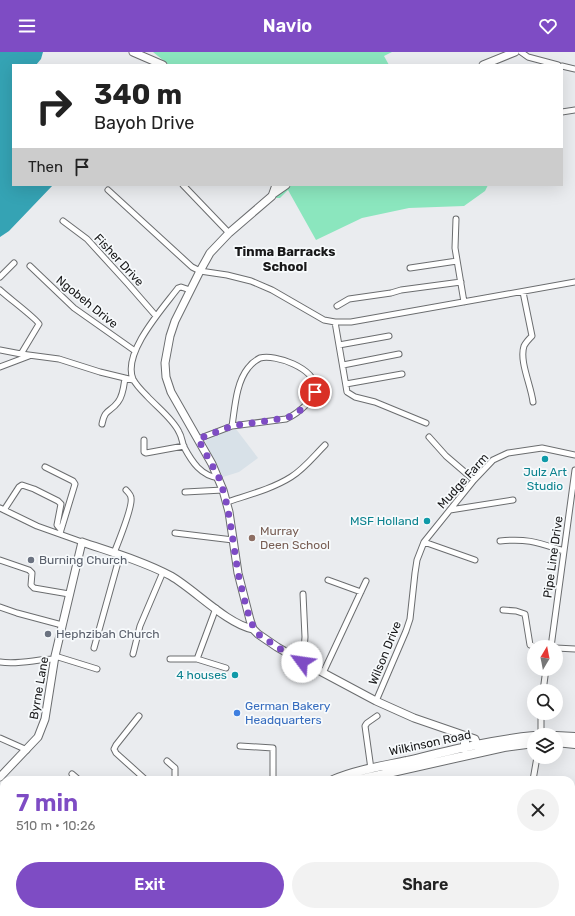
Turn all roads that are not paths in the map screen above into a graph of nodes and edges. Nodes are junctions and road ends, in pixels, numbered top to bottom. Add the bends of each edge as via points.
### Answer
1 (133, 52) edge
2 (515, 52) edge
3 (521, 52) edge
4 (495, 63) edge
5 (161, 64) edge
6 (554, 64) edge
7 (563, 66) edge
8 (575, 70) edge
9 (575, 110) edge
10 (563, 112) edge
11 (184, 186) edge
12 (276, 186) edge
13 (285, 186) edge
14 (108, 190) dead end
15 (272, 196) junction
16 (456, 219) dead end
17 (63, 221) dead end
18 (229, 233) junction
19 (457, 261) junction
20 (14, 263) dead end
21 (30, 266) dead end
22 (410, 268) dead end
23 (200, 271) junction
24 (0, 277) edge
25 (460, 282) junction
26 (575, 282) edge
27 (0, 290) edge
28 (190, 290) junction
29 (523, 292) junction
30 (464, 302) junction
31 (337, 306) dead end
32 (156, 316) junction
33 (335, 322) junction
34 (389, 336) dead end
35 (339, 345) junction
36 (0, 350) edge
37 (135, 351) junction
38 (21, 354) junction
39 (400, 354) dead end
40 (30, 356) junction
41 (343, 365) junction
42 (0, 367) edge
43 (402, 374) dead end
44 (125, 378) junction
45 (133, 380) junction
46 (346, 384) junction
47 (533, 402) dead end
48 (426, 422) dead end
49 (102, 424) dead end
50 (232, 426) junction
51 (429, 437) dead end
52 (198, 439) junction
53 (144, 440) dead end
54 (325, 445) dead end
55 (184, 446) junction
56 (575, 455) edge
57 (45, 467) dead end
58 (575, 470) edge
59 (219, 478) junction
60 (474, 480) junction
61 (126, 490) dead end
62 (224, 490) junction
63 (185, 492) dead end
64 (513, 500) dead end
65 (227, 502) junction
66 (2, 509) edge
67 (450, 510) junction
68 (60, 532) junction
69 (175, 533) dead end
70 (233, 540) junction
71 (500, 540) dead end
72 (82, 542) junction
73 (424, 542) junction
74 (564, 551) junction
75 (117, 554) junction
76 (0, 560) edge
77 (475, 560) dead end
78 (163, 572) junction
79 (328, 580) dead end
80 (366, 581) dead end
81 (361, 592) junction
82 (69, 594) junction
83 (303, 594) dead end
84 (0, 607) edge
85 (216, 608) junction
86 (503, 610) dead end
87 (62, 625) junction
88 (254, 629) junction
89 (529, 640) edge
90 (552, 640) edge
91 (94, 648) dead end
92 (563, 648) edge
93 (575, 649) edge
94 (132, 654) dead end
95 (55, 657) junction
96 (170, 659) dead end
97 (197, 659) junction
98 (0, 662) edge
99 (302, 662) junction
100 (226, 668) dead end
101 (97, 669) dead end
102 (323, 673) junction
103 (376, 701) junction
104 (139, 716) dead end
105 (377, 716) dead end
106 (563, 736) edge
107 (465, 737) joint
108 (527, 737) edge
109 (575, 737) edge
110 (0, 738) edge
111 (527, 743) edge
112 (563, 743) edge
113 (575, 744) edge
114 (240, 746) dead end
115 (474, 747) junction
116 (27, 750) junction
117 (167, 761) dead end
118 (536, 764) edge
119 (72, 774) dead end
120 (370, 775) edge
121 (1, 776) edge
122 (74, 776) edge
123 (142, 776) edge
124 (175, 776) edge
125 (273, 776) edge
126 (534, 776) edge

1 - 5 main road
2 - 4 main road
3 - 6 street via 528,57
7 - 8 street
9 - 10 street
11 - 18 street
12 - 15 main road
13 - 15 main road
14 - 23 street via 192,267
15 - 18 main road
16 - 19 street
17 - 32 street, Fisher Drive via 86,239
18 - 23 main road via 210,253
19 - 22 street
19 - 25 street
20 - 24 street
21 - 37 street, Ngobeh Drive via 74,308
23 - 28 main road
23 - 33 street via 251,281 272,290 316,316
25 - 30 street
25 - 31 street via 348,299
26 - 29 street
27 - 38 street via 39,324
28 - 32 street via 178,288
28 - 52 main road via 170,336 165,363 171,392
29 - 30 street
29 - 47 street via 532,336 524,345 522,358
30 - 33 street via 351,322
32 - 37 street
33 - 35 street
34 - 35 street
35 - 41 street
36 - 38 street
37 - 45 street
38 - 40 street
39 - 41 street
40 - 42 street
40 - 44 street via 59,359
41 - 46 street
43 - 46 street
44 - 45 street
44 - 49 street via 118,402 103,415
45 - 55 street via 176,427
46 - 48 street via 348,392 355,397
50 - 50 street via 242,381 248,368 260,358 269,357 292,363 304,370 314,381 315,392 312,398 294,416
50 - 52 street
51 - 60 street
52 - 59 main road
53 - 55 street via 146,453
54 - 65 street via 291,477
55 - 59 street via 195,465 206,475
56 - 60 street, Mudge Farm via 542,448 508,453 493,460
57 - 68 street via 75,484
58 - 74 street, Pipe Line Drive
59 - 62 main road
60 - 67 street, Mudge Farm
61 - 75 street via 131,496 131,502
62 - 63 street
62 - 65 main road
64 - 67 street
65 - 70 main road
66 - 68 street via 23,520
66 - 68 street via 19,487 26,486 61,504 57,525
67 - 73 street, Mudge Farm
68 - 72 street
69 - 70 street
70 - 88 main road via 238,573
71 - 74 street via 523,539
72 - 75 main road
72 - 82 main road, Byrne Lane
73 - 77 street
73 - 103 street, Wilson Drive via 417,560 410,619
74 - 90 street, Pipe Line Drive
75 - 78 main road
75 - 91 street
76 - 82 street via 29,570 32,573 31,585 34,588
78 - 85 main road
78 - 94 street via 140,626
79 - 81 street
80 - 81 street
81 - 102 street
82 - 87 main road, Byrne Lane
83 - 99 street via 305,637
84 - 87 street
85 - 88 main road via 240,625
85 - 97 street
86 - 89 street via 525,614
87 - 95 main road, Byrne Lane
88 - 99 main road
92 - 93 street
95 - 98 street via 16,664
95 - 101 street
95 - 116 main road, Byrne Lane via 42,729
96 - 97 street
97 - 100 street
99 - 102 main road
102 - 103 main road
103 - 107 main road
104 - 123 street via 114,750
105 - 120 street via 365,726
106 - 109 main road
107 - 115 main road
108 - 115 main road, Wilkinson Road
110 - 116 street
111 - 115 main road, Wilkinson Road
112 - 113 main road
114 - 125 street via 273,748
115 - 120 main road, Wilkinson Road
116 - 121 main road, Byrne Lane
117 - 124 street via 175,768
118 - 126 street
119 - 122 street

